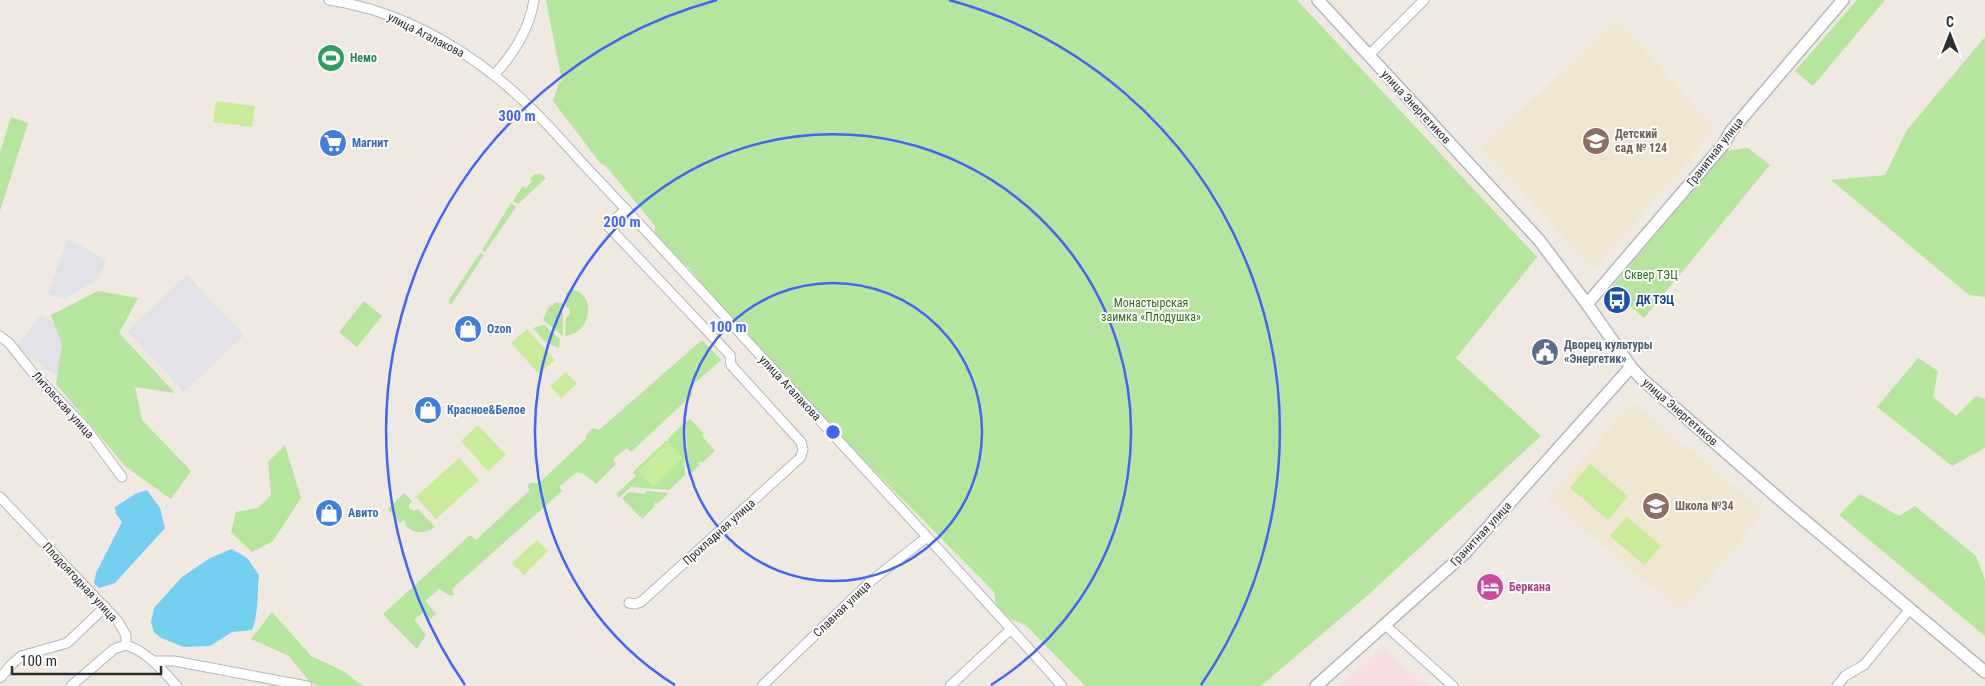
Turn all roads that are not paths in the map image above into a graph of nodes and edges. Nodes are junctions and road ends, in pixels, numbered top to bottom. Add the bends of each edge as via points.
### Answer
1 (329, 0) edge
2 (534, 0) edge
3 (1318, 0) edge
4 (1424, 0) edge
5 (1843, 0) edge
6 (1369, 55) junction
7 (494, 76) junction
8 (626, 210) junction
9 (1588, 304) junction
10 (0, 336) edge
11 (1630, 367) junction
12 (122, 477) dead end
13 (0, 497) edge
14 (927, 537) junction
15 (629, 603) dead end
16 (105, 607) junction
17 (1910, 609) junction
18 (1384, 624) junction
19 (1011, 629) junction
20 (126, 645) junction
21 (154, 661) junction
22 (1985, 672) edge
23 (0, 678) edge
24 (71, 686) edge
25 (177, 686) edge
26 (307, 686) edge
27 (762, 686) edge
28 (950, 686) edge
29 (1062, 686) edge
30 (1316, 686) edge
31 (1453, 686) edge
32 (1837, 686) edge

1 - 7 street, улица Агалакова via 390,15 454,47
2 - 7 street via 520,40
3 - 6 street, улица Энергетиков
4 - 6 street
5 - 9 street, Гранитная улица
6 - 9 street, улица Энергетиков via 1539,240
7 - 8 street, улица Агалакова via 534,110
8 - 14 street, улица Агалакова
8 - 15 street, Прохладная улица via 608,226 730,355 731,365 801,442 804,450 800,458 641,602
9 - 11 street, улица Энергетиков
10 - 12 street, Литовская улица via 85,427
11 - 17 street, улица Энергетиков
11 - 18 street, Гранитная улица via 1464,554
13 - 16 street, Плодоягодная улица
14 - 19 street, улица Агалакова
14 - 27 street, Славная улица via 871,581
16 - 20 street, Плодоягодная улица via 122,627
16 - 23 street via 67,643 21,656
17 - 22 street, улица Энергетиков
17 - 32 street via 1864,665 1845,676
18 - 30 street, Гранитная улица
18 - 31 street
19 - 28 street
19 - 29 street, улица Агалакова
20 - 21 street
20 - 24 street via 114,649
21 - 25 street
21 - 26 street via 174,661

